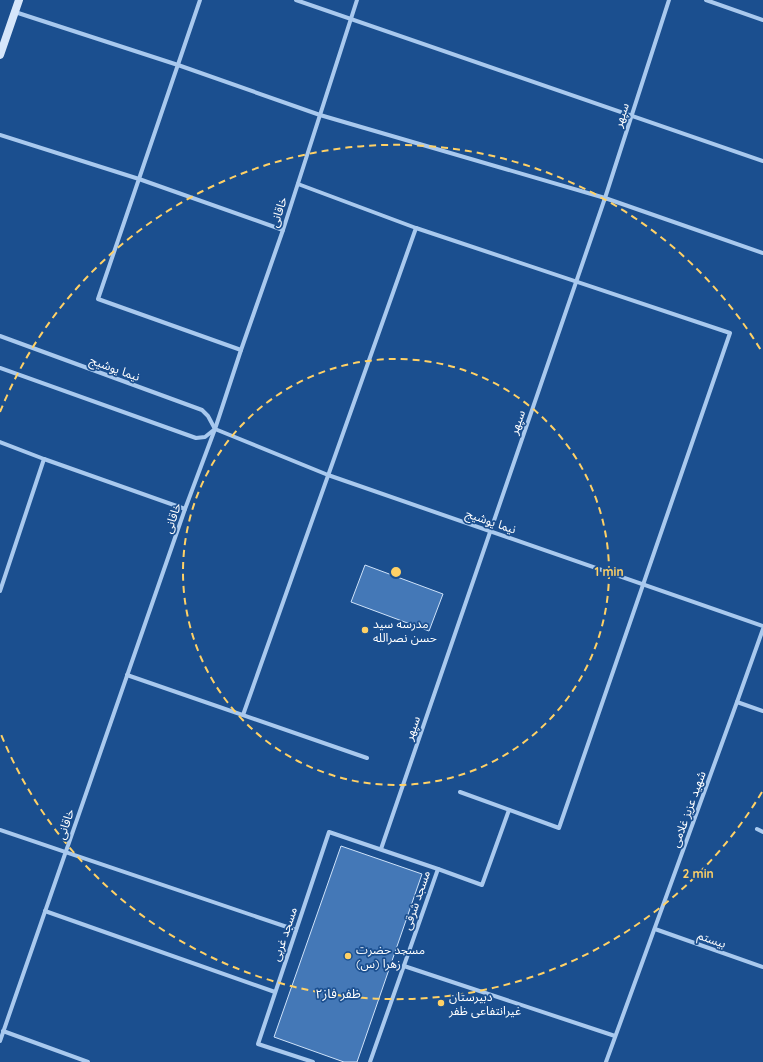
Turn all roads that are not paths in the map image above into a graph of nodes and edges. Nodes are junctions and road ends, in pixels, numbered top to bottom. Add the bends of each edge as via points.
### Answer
1 (19, 0) edge
2 (200, 0) edge
3 (296, 0) edge
4 (357, 0) edge
5 (669, 0) edge
6 (706, 0) edge
7 (15, 12) junction
8 (351, 19) junction
9 (763, 20) edge
10 (0, 54) edge
11 (178, 65) junction
12 (320, 115) junction
13 (632, 116) junction
14 (0, 134) edge
15 (763, 161) edge
16 (139, 179) junction
17 (298, 184) junction
18 (605, 198) junction
19 (416, 228) junction
20 (283, 230) junction
21 (763, 253) edge
22 (576, 282) junction
23 (0, 336) edge
24 (241, 350) junction
25 (0, 368) edge
26 (215, 429) junction
27 (0, 442) edge
28 (44, 459) junction
29 (328, 475) junction
30 (185, 510) junction
31 (490, 532) junction
32 (643, 585) junction
33 (0, 591) edge
34 (763, 626) edge
35 (763, 630) edge
36 (127, 675) junction
37 (737, 702) junction
38 (763, 711) edge
39 (243, 715) junction
40 (368, 758) dead end
41 (460, 792) dead end
42 (509, 810) junction
43 (757, 829) dead end
44 (0, 830) edge
45 (763, 832) edge
46 (381, 850) junction
47 (66, 853) junction
48 (438, 869) junction
49 (45, 911) junction
50 (655, 929) junction
51 (296, 930) junction
52 (404, 966) junction
53 (763, 967) edge
54 (275, 992) junction
55 (3, 1031) junction
56 (615, 1036) junction
57 (0, 1040) edge
58 (308, 1061) edge
59 (88, 1062) edge
60 (313, 1062) edge
61 (370, 1062) edge
62 (606, 1062) edge

1 - 7 main road
2 - 11 street
3 - 8 street
4 - 8 street, خاقانی
5 - 13 street, سپهر
6 - 9 street
7 - 10 main road
7 - 11 street
8 - 12 street, خاقانی
8 - 13 street
11 - 12 street
11 - 16 street
12 - 17 street, خاقانی
12 - 18 street
13 - 15 street
13 - 18 street, سپهر
14 - 16 street
16 - 20 street
16 - 24 street via 98,299
17 - 19 street
17 - 20 street, خاقانی
18 - 21 street
18 - 22 street, سپهر
19 - 22 street
19 - 29 street
20 - 24 street, خاقانی
22 - 31 street, سپهر
22 - 32 street via 730,333
23 - 26 street, نیما یوشیج via 202,410
24 - 26 street, خاقانی
25 - 26 street via 196,438 205,437
26 - 29 street, نیما یوشیج
26 - 30 street, خاقانی
27 - 28 street
28 - 30 street
28 - 33 street
29 - 31 street, نیما یوشیج
29 - 39 street
30 - 36 street, خاقانی
31 - 32 street, نیما یوشیج
31 - 46 street, سپهر
32 - 34 street, نیما یوشیج
32 - 42 street via 559,828
35 - 37 street, شهید عزیز غلامی
36 - 39 street
36 - 47 street, خاقانی
37 - 38 street
37 - 50 street, شهید عزیز غلامی
39 - 40 street
41 - 42 street
42 - 48 street via 482,885
43 - 45 street
44 - 47 street
46 - 48 street, مسجد شرقی
46 - 51 street, مسجد غربی via 329,832
47 - 49 street, خاقانی
47 - 51 street
48 - 52 street, مسجد شرقی
49 - 54 street
49 - 55 street, خاقانی
50 - 53 street, بیستم
50 - 56 street, شهید عزیز غلامی
51 - 54 street, مسجد غربی
52 - 56 street
52 - 61 street, مسجد شرقی
54 - 58 street, مسجد غربی via 258,1044
55 - 57 street, خاقانی
55 - 59 street
56 - 62 street, شهید عزیز غلامی
58 - 60 street

